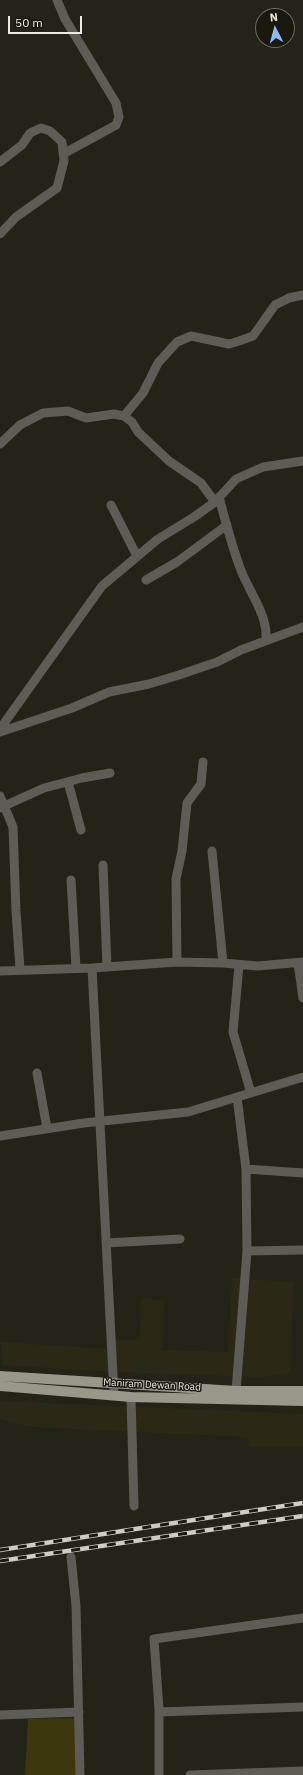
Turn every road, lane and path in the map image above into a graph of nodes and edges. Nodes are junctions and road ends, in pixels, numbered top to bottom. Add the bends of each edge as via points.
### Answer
1 (57, 0) edge
2 (63, 154) junction
3 (0, 162) edge
4 (0, 234) edge
5 (303, 295) edge
6 (124, 416) junction
7 (0, 444) edge
8 (303, 461) edge
9 (217, 499) junction
10 (112, 505) dead end
11 (227, 526) junction
12 (138, 556) junction
13 (146, 580) dead end
14 (303, 627) edge
15 (266, 640) junction
16 (0, 730) edge
17 (203, 762) dead end
18 (110, 774) dead end
19 (68, 782) junction
20 (0, 796) edge
21 (2, 807) edge
22 (81, 830) dead end
23 (212, 852) dead end
24 (103, 865) dead end
25 (71, 880) dead end
26 (177, 962) junction
27 (300, 962) edge
28 (223, 963) junction
29 (239, 964) junction
30 (107, 967) junction
31 (76, 968) junction
32 (92, 968) junction
33 (20, 969) junction
34 (0, 971) edge
35 (303, 998) edge
36 (37, 1073) dead end
37 (303, 1077) edge
38 (251, 1093) junction
39 (238, 1097) junction
40 (99, 1121) junction
41 (47, 1128) junction
42 (0, 1136) edge
43 (246, 1169) junction
44 (303, 1173) edge
45 (180, 1239) dead end
46 (106, 1243) junction
47 (303, 1250) edge
48 (247, 1251) junction
49 (0, 1376) edge
50 (0, 1386) edge
51 (113, 1390) junction
52 (236, 1391) junction
53 (303, 1391) edge
54 (131, 1397) junction
55 (303, 1401) edge
56 (134, 1506) dead end
57 (71, 1557) dead end
58 (303, 1618) edge
59 (303, 1707) edge
60 (79, 1712) junction
61 (159, 1712) junction
62 (0, 1715) edge
63 (303, 1771) edge
64 (80, 1775) edge
65 (159, 1775) edge
66 (190, 1775) edge

1 - 2 street via 65,19 116,103 119,118 116,125
2 - 3 street via 62,142 50,131 42,128 30,133 22,145
2 - 4 street via 62,176 57,188 16,217
5 - 6 street via 275,305 253,336 229,344 191,336 177,342 158,363 143,393
6 - 7 street via 114,414 86,418 68,411 43,413 20,425
6 - 9 street via 169,461 202,483
8 - 9 street via 251,471 236,479
9 - 11 street
9 - 12 street via 158,539
10 - 12 street
11 - 13 street via 177,562
11 - 15 street via 239,566 260,612
12 - 16 street via 102,586
14 - 15 street
15 - 16 street via 217,662 179,675 109,692 72,708
17 - 26 street via 201,784 187,803 176,879
18 - 19 street
19 - 21 street via 44,788
19 - 22 street
20 - 21 street
21 - 33 street via 13,827
23 - 28 street
24 - 30 street
25 - 31 street
26 - 28 street
26 - 30 street
27 - 29 street via 258,966
27 - 35 street
28 - 29 street
29 - 38 street via 233,1032
30 - 32 street
31 - 32 street
31 - 33 street
32 - 40 street
33 - 34 street
36 - 41 street
37 - 38 street
38 - 39 street
39 - 40 street via 188,1112
39 - 43 street
40 - 41 street
40 - 46 street
41 - 42 street
43 - 44 street
43 - 48 street
45 - 46 street
46 - 51 street
47 - 48 street
48 - 52 street
49 - 51 main road, Maniram Dewan Road
50 - 51 main road, Maniram Dewan Road
51 - 52 main road, Maniram Dewan Road
51 - 54 main road, Maniram Dewan Road
52 - 53 main road, Maniram Dewan Road
54 - 55 main road, Maniram Dewan Road
54 - 56 street
57 - 60 street via 76,1606
58 - 61 street via 154,1640
59 - 61 street
60 - 62 street
60 - 64 street
61 - 65 street
63 - 66 street

